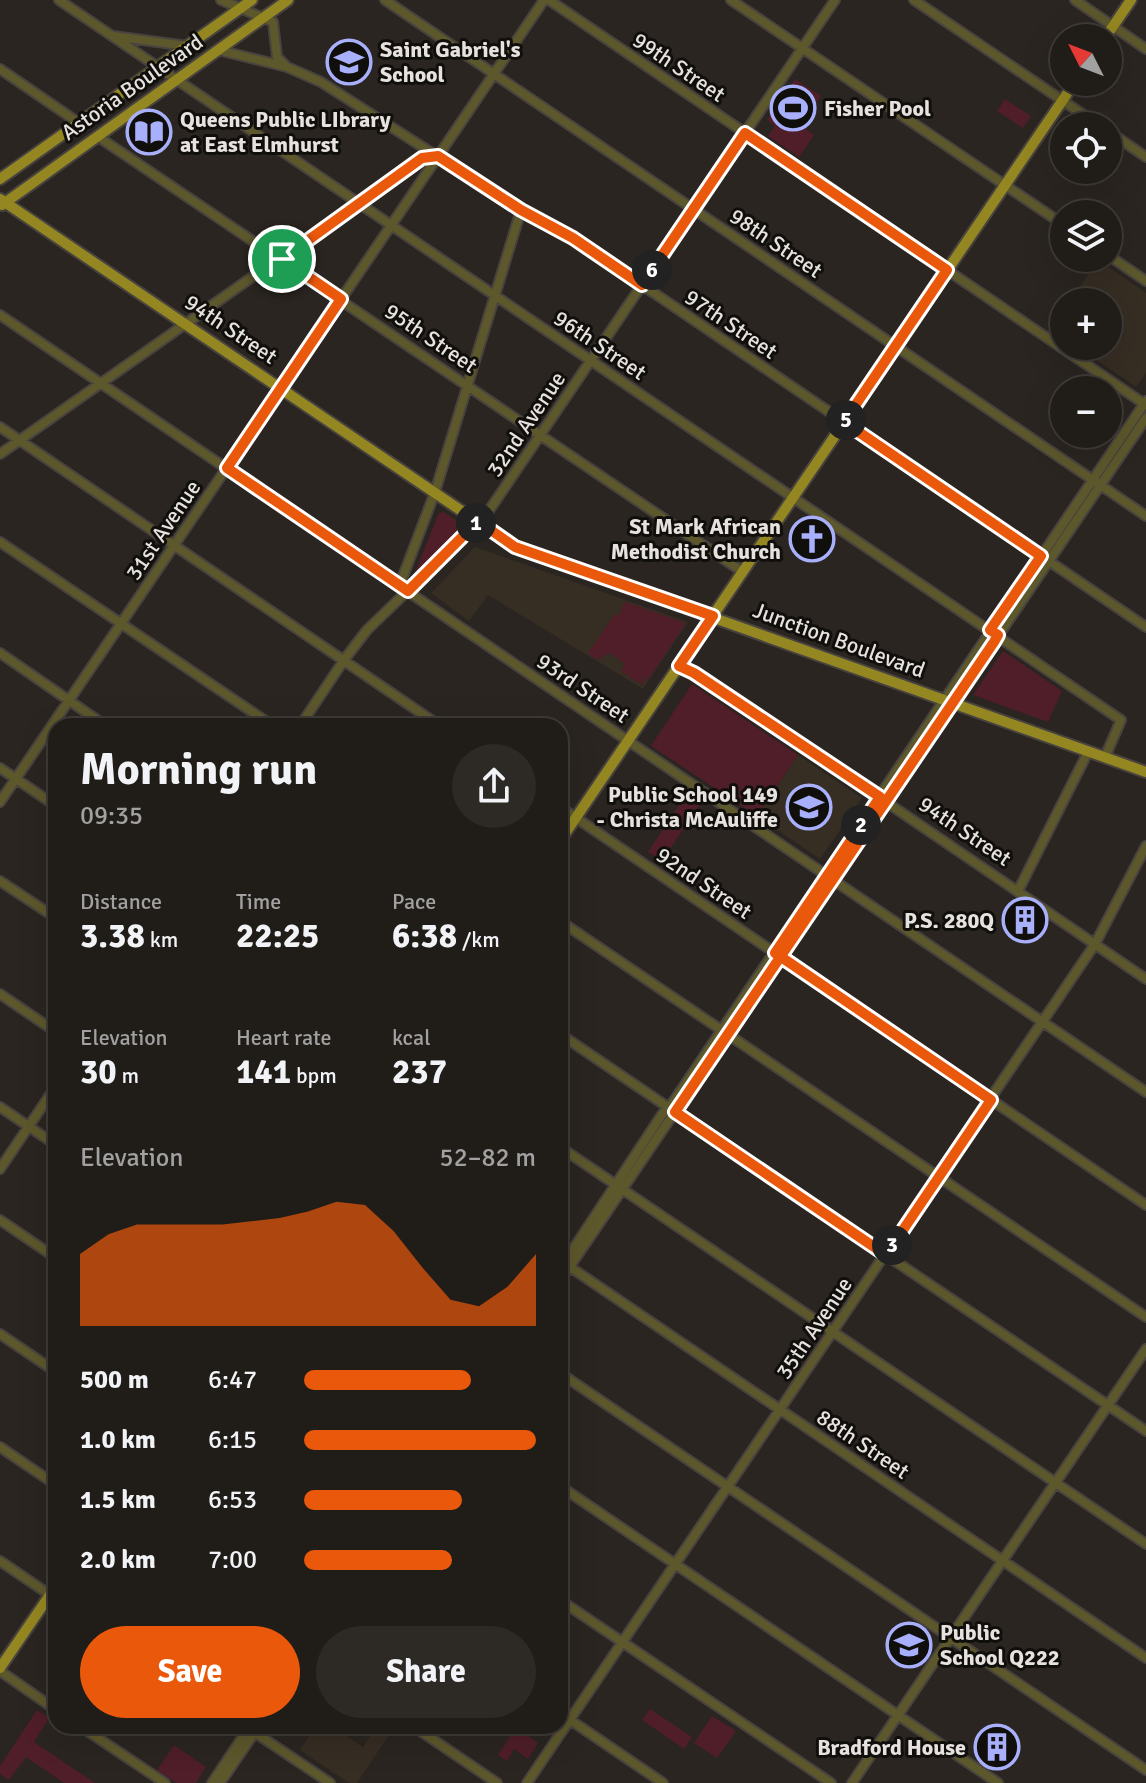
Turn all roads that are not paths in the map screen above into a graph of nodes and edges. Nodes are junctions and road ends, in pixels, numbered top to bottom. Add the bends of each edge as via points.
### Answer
1 (59, 0) edge
2 (221, 0) edge
3 (252, 0) edge
4 (288, 0) edge
5 (385, 0) edge
6 (546, 0) edge
7 (731, 0) edge
8 (835, 0) edge
9 (914, 0) edge
10 (1075, 0) edge
11 (1131, 0) edge
12 (240, 9) junction
13 (263, 18) junction
14 (1110, 24) edge
15 (1114, 24) edge
16 (1122, 32) edge
17 (111, 36) junction
18 (187, 46) junction
19 (802, 48) junction
20 (1146, 49) edge
21 (218, 50) junction
22 (158, 67) junction
23 (287, 67) junction
24 (0, 69) edge
25 (494, 74) junction
26 (176, 79) junction
27 (1066, 96) edge
28 (1063, 101) junction
29 (1079, 112) edge
30 (79, 123) junction
31 (745, 133) junction
32 (97, 136) junction
33 (1122, 141) edge
34 (438, 156) junction
35 (1146, 157) edge
36 (0, 179) edge
37 (1005, 185) junction
38 (2, 202) edge
39 (360, 203) junction
40 (693, 209) junction
41 (521, 210) junction
42 (1050, 216) edge
43 (392, 224) junction
44 (282, 259) junction
45 (1122, 265) edge
46 (947, 270) junction
47 (1146, 281) edge
48 (642, 285) junction
49 (496, 295) junction
50 (341, 299) junction
51 (0, 315) edge
52 (188, 324) junction
53 (896, 346) junction
54 (591, 360) junction
55 (102, 384) junction
56 (467, 385) junction
57 (281, 387) junction
58 (1145, 403) edge
59 (1146, 418) edge
60 (844, 422) junction
61 (0, 427) edge
62 (541, 434) junction
63 (19, 441) junction
64 (0, 454) edge
65 (227, 468) junction
66 (1096, 482) junction
67 (435, 492) junction
68 (793, 497) junction
69 (1146, 516) edge
70 (478, 521) junction
71 (0, 542) edge
72 (174, 546) junction
73 (1045, 558) junction
74 (743, 572) junction
75 (408, 591) junction
76 (713, 616) junction
77 (121, 624) junction
78 (1146, 627) edge
79 (994, 632) junction
80 (0, 653) edge
81 (344, 660) junction
82 (679, 666) junction
83 (949, 700) junction
84 (69, 701) junction
85 (57, 718) edge
86 (94, 718) edge
87 (261, 718) edge
88 (305, 718) edge
89 (428, 718) edge
90 (48, 732) edge
91 (628, 741) junction
92 (1088, 752) junction
93 (1105, 757) junction
94 (0, 768) edge
95 (1146, 772) edge
96 (16, 779) junction
97 (882, 799) junction
98 (48, 801) edge
99 (0, 802) edge
100 (568, 812) edge
101 (576, 818) junction
102 (568, 830) edge
103 (1146, 846) edge
104 (1142, 863) edge
105 (830, 877) junction
106 (0, 881) edge
107 (1018, 891) junction
108 (48, 913) edge
109 (568, 926) edge
110 (1095, 944) junction
111 (777, 955) junction
112 (1146, 979) edge
113 (0, 994) edge
114 (1043, 1022) junction
115 (48, 1027) edge
116 (725, 1032) junction
117 (568, 1039) edge
118 (1146, 1092) edge
119 (48, 1098) edge
120 (991, 1100) junction
121 (0, 1107) edge
122 (672, 1110) junction
123 (29, 1126) junction
124 (48, 1139) edge
125 (568, 1152) edge
126 (0, 1169) edge
127 (939, 1177) junction
128 (620, 1188) junction
129 (1146, 1205) edge
130 (0, 1220) edge
131 (48, 1253) edge
132 (886, 1255) junction
133 (568, 1259) edge
134 (568, 1267) edge
135 (1146, 1317) edge
136 (833, 1332) junction
137 (0, 1334) edge
138 (1146, 1349) edge
139 (48, 1367) edge
140 (568, 1378) edge
141 (1108, 1406) junction
142 (780, 1410) junction
143 (1146, 1431) edge
144 (0, 1447) edge
145 (48, 1480) edge
146 (1056, 1483) junction
147 (727, 1486) junction
148 (568, 1491) edge
149 (1146, 1544) edge
150 (1003, 1560) junction
151 (0, 1561) edge
152 (675, 1565) junction
153 (48, 1589) edge
154 (48, 1602) edge
155 (568, 1605) edge
156 (951, 1638) junction
157 (623, 1642) junction
158 (1146, 1658) edge
159 (0, 1670) edge
160 (48, 1704) edge
161 (898, 1716) junction
162 (570, 1720) junction
163 (568, 1723) edge
164 (92, 1734) edge
165 (248, 1734) edge
166 (249, 1734) edge
167 (261, 1734) edge
168 (425, 1734) edge
169 (560, 1734) edge
170 (1146, 1770) edge
171 (165, 1783) edge
172 (212, 1783) edge
173 (220, 1783) edge
174 (330, 1783) edge
175 (497, 1783) edge
176 (527, 1783) edge
177 (663, 1783) edge
178 (831, 1783) edge
179 (852, 1783) edge
180 (998, 1783) edge

1 - 17 street, 96th Street
2 - 12 street
3 - 12 main road, Astoria Boulevard
4 - 13 main road, Astoria Boulevard
5 - 25 street, 98th Street
6 - 25 street, 31st Avenue
6 - 31 street, 99th Street
7 - 19 street
8 - 19 street, 32nd Avenue
9 - 28 street
10 - 14 street
11 - 15 main road
12 - 13 street
12 - 18 main road, Astoria Boulevard
13 - 21 main road, Astoria Boulevard
13 - 23 street via 273,22 277,57
16 - 20 street
17 - 18 street
17 - 22 street, 96th Street
18 - 22 main road, Astoria Boulevard
19 - 31 street, 32nd Avenue
19 - 37 street
21 - 23 street, 97th Street
21 - 26 main road, Astoria Boulevard
22 - 26 street, 96th Street
22 - 30 main road, Astoria Boulevard
23 - 34 street, 97th Street via 321,82
24 - 30 street
25 - 34 street, 31st Avenue
25 - 40 street, 98th Street
26 - 32 main road, Astoria Boulevard
26 - 39 street, 96th Street
27 - 28 main road
28 - 29 street
28 - 37 main road
30 - 36 main road, Astoria Boulevard
31 - 40 street, 32nd Avenue
31 - 46 street, 99th Street
32 - 38 main road, Astoria Boulevard
32 - 44 street, 95th Street
33 - 35 street
34 - 39 street via 422,158
34 - 41 street, 97th Street
34 - 43 street, 31st Avenue
37 - 42 street
37 - 46 main road
38 - 52 main road, 94th Street
39 - 43 street, 96th Street
39 - 44 street
40 - 48 street, 32nd Avenue
40 - 53 street, 98th Street
41 - 48 street, 97th Street
41 - 49 street
43 - 49 street, 96th Street
43 - 50 street, 31st Avenue
44 - 50 street, 95th Street
44 - 52 street
45 - 47 street
46 - 53 main road
46 - 58 street, 99th Street
48 - 54 street, 32nd Avenue
48 - 60 street, 97th Street
49 - 54 street, 96th Street
49 - 56 street
50 - 56 street, 95th Street
50 - 57 street, 31st Avenue
51 - 55 street, 93rd Street
52 - 55 street
52 - 57 main road, 94th Street
53 - 60 main road
53 - 66 street, 98th Street
54 - 62 street, 32nd Avenue
54 - 68 street, 96th Street
55 - 63 street
55 - 65 street, 93rd Street
56 - 62 street, 95th Street
56 - 67 street
57 - 65 street, 31st Avenue
57 - 67 main road, 94th Street
58 - 66 street
59 - 66 street
60 - 68 main road
60 - 73 street, 97th Street
61 - 63 street
62 - 70 street, 32nd Avenue
62 - 74 street, 95th Street
63 - 64 street
63 - 72 street
65 - 72 street, 31st Avenue
65 - 75 street, 93rd Street
66 - 69 street, 98th Street
66 - 73 street
67 - 70 main road, 94th Street
67 - 75 street via 402,579
68 - 74 main road
68 - 79 street, 96th Street
70 - 75 street, 32nd Avenue
70 - 76 main road, Junction Boulevard via 515,547
71 - 77 street
72 - 77 street, 31st Avenue
72 - 81 street
73 - 78 street, 97th Street
73 - 79 street
74 - 76 main road
75 - 81 street, 32nd Avenue
75 - 91 street, 93rd Street
76 - 82 main road
76 - 83 main road, Junction Boulevard
77 - 84 street, 31st Avenue
77 - 87 street
79 - 83 street
79 - 93 street, 96th Street via 1121,720
80 - 84 street
81 - 88 street, 32nd Avenue
81 - 89 street
82 - 91 main road
82 - 97 street, 94th Street
83 - 92 main road, Junction Boulevard
83 - 97 street
84 - 85 street, 31st Avenue
84 - 86 street
90 - 96 street, 31st Avenue
91 - 101 main road
91 - 105 street, 93rd Street
92 - 93 main road, Junction Boulevard
92 - 107 street
93 - 95 main road, Junction Boulevard
94 - 96 street
96 - 98 street
96 - 99 street, 31st Avenue
97 - 105 street
97 - 107 street, 94th Street
100 - 101 street, 92nd Street
101 - 102 main road
101 - 111 street, 92nd Street
103 - 104 street, 35th Avenue
104 - 110 street, 35th Avenue
105 - 111 street
105 - 114 street, 93rd Street
106 - 108 street
107 - 110 street, 94th Street
109 - 116 street
110 - 112 street, 94th Street
110 - 114 street, 35th Avenue
111 - 116 street
111 - 120 street, 92nd Street
113 - 115 street
114 - 118 street, 93rd Street
114 - 120 street, 35th Avenue
116 - 122 street
116 - 127 street
117 - 122 street
119 - 123 street
120 - 127 street, 35th Avenue
120 - 129 street, 92nd Street
121 - 123 street
122 - 128 street
122 - 132 street
123 - 124 street
123 - 126 street
125 - 128 street
127 - 132 street, 35th Avenue
127 - 135 street
128 - 133 street
128 - 136 street
130 - 131 street
132 - 136 street, 35th Avenue
132 - 141 street
134 - 142 street, 88th Street
136 - 142 street, 35th Avenue
136 - 146 street
137 - 139 street
138 - 141 street
140 - 147 street
141 - 143 street
141 - 146 street
142 - 147 street, 35th Avenue
142 - 150 street, 88th Street
144 - 145 street
146 - 149 street
146 - 150 street
147 - 152 street, 35th Avenue
147 - 156 street
148 - 152 street
150 - 156 street
150 - 158 street, 88th Street
151 - 153 street
152 - 157 street, 35th Avenue
152 - 161 street
154 - 159 main road
155 - 157 street
156 - 161 street
156 - 170 street
157 - 162 street, 35th Avenue
157 - 178 street
159 - 160 street
161 - 179 street
161 - 180 street
162 - 163 street, 35th Avenue
162 - 177 street
164 - 171 street
165 - 172 street
166 - 173 street
167 - 174 street
168 - 175 street
169 - 176 street, 35th Avenue

